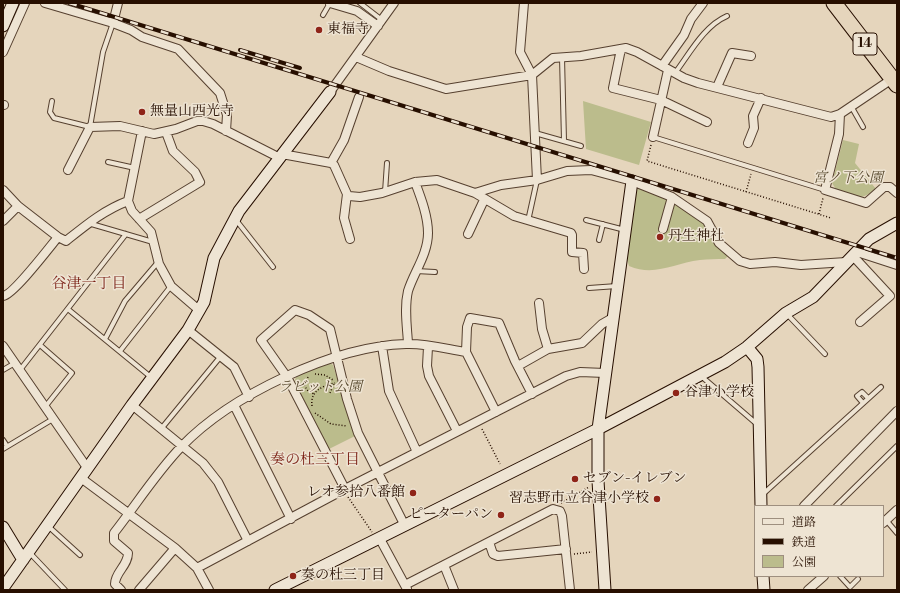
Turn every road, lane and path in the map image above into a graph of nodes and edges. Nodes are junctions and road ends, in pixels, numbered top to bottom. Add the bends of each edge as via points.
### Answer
1 (13, 3) edge
2 (25, 3) edge
3 (45, 3) edge
4 (118, 3) edge
5 (330, 3) edge
6 (360, 3) edge
7 (394, 3) edge
8 (524, 3) edge
9 (703, 3) edge
10 (834, 3) edge
11 (323, 15) dead end
12 (727, 16) dead end
13 (113, 23) junction
14 (380, 23) junction
15 (3, 26) edge
16 (621, 49) junction
17 (3, 52) edge
18 (751, 56) dead end
19 (356, 57) junction
20 (562, 57) junction
21 (668, 69) junction
22 (532, 75) junction
23 (895, 82) edge
24 (717, 87) junction
25 (330, 92) joint
26 (359, 97) dead end
27 (761, 98) junction
28 (660, 100) junction
29 (52, 101) dead end
30 (851, 106) junction
31 (840, 114) junction
32 (707, 122) dead end
33 (863, 127) dead end
34 (90, 128) junction
35 (142, 131) junction
36 (226, 131) junction
37 (166, 132) junction
38 (535, 133) junction
39 (653, 137) junction
40 (564, 141) junction
41 (748, 143) dead end
42 (581, 146) dead end
43 (281, 156) junction
44 (108, 162) dead end
45 (331, 163) junction
46 (387, 163) dead end
47 (135, 168) junction
48 (753, 168) junction
49 (68, 170) dead end
50 (538, 180) junction
51 (632, 181) junction
52 (416, 182) junction
53 (3, 190) edge
54 (825, 190) junction
55 (385, 192) junction
56 (746, 192) junction
57 (475, 193) junction
58 (897, 193) edge
59 (347, 194) junction
60 (672, 197) junction
61 (484, 200) junction
62 (128, 201) junction
63 (18, 206) junction
64 (818, 214) junction
65 (235, 218) junction
66 (831, 218) dead end
67 (139, 219) junction
68 (586, 220) dead end
69 (3, 221) edge
70 (528, 221) junction
71 (88, 223) junction
72 (897, 223) edge
73 (603, 224) junction
74 (663, 229) dead end
75 (626, 230) junction
76 (126, 234) junction
77 (468, 234) dead end
78 (58, 238) junction
79 (350, 239) dead end
80 (599, 240) dead end
81 (155, 243) junction
82 (852, 257) junction
83 (159, 260) junction
84 (897, 265) edge
85 (272, 267) dead end
86 (584, 269) dead end
87 (416, 271) junction
88 (435, 272) dead end
89 (171, 286) junction
90 (618, 286) junction
91 (589, 288) dead end
92 (3, 296) edge
93 (539, 303) dead end
94 (69, 310) junction
95 (200, 311) junction
96 (786, 313) junction
97 (614, 317) junction
98 (860, 322) dead end
99 (188, 330) junction
100 (105, 339) junction
101 (408, 343) junction
102 (40, 345) junction
103 (3, 346) edge
104 (382, 346) junction
105 (428, 347) junction
106 (747, 347) junction
107 (548, 349) junction
108 (120, 351) junction
109 (466, 352) junction
110 (825, 354) dead end
111 (221, 356) junction
112 (336, 357) junction
113 (518, 366) junction
114 (17, 367) junction
115 (3, 370) edge
116 (605, 373) junction
117 (700, 375) junction
118 (287, 377) junction
119 (153, 378) junction
120 (338, 383) junction
121 (881, 387) dead end
122 (330, 393) dead end
123 (314, 394) junction
124 (532, 394) junction
125 (249, 396) junction
126 (868, 398) junction
127 (863, 403) junction
128 (132, 405) junction
129 (234, 405) junction
130 (45, 407) junction
131 (897, 411) edge
132 (496, 412) junction
133 (53, 419) junction
134 (478, 421) junction
135 (356, 425) junction
136 (760, 427) junction
137 (161, 429) junction
138 (598, 429) junction
139 (457, 431) junction
140 (3, 440) edge
141 (182, 446) junction
142 (897, 446) edge
143 (5, 448) edge
144 (418, 452) junction
145 (500, 464) dead end
146 (85, 473) junction
147 (377, 473) junction
148 (592, 486) dead end
149 (345, 490) junction
150 (761, 501) edge
151 (805, 505) edge
152 (837, 505) edge
153 (553, 509) junction
154 (897, 510) edge
155 (130, 513) junction
156 (291, 519) junction
157 (884, 521) edge
158 (48, 525) junction
159 (405, 526) junction
160 (3, 527) edge
161 (897, 533) edge
162 (376, 536) junction
163 (248, 541) junction
164 (489, 542) junction
165 (175, 548) junction
166 (566, 552) junction
167 (595, 552) dead end
168 (80, 555) dead end
169 (26, 556) junction
170 (444, 565) junction
171 (197, 568) junction
172 (764, 577) edge
173 (823, 577) edge
174 (841, 577) edge
175 (858, 579) dead end
176 (3, 588) edge
177 (406, 588) edge
178 (65, 590) edge
179 (122, 590) edge
180 (140, 590) edge
181 (209, 590) edge
182 (275, 590) edge
183 (454, 590) edge
184 (570, 590) edge
185 (605, 590) edge
186 (764, 590) edge
187 (808, 590) edge

1 - 15 street
2 - 17 street
3 - 13 street
4 - 13 street
5 - 11 lane
5 - 14 street
6 - 14 lane
7 - 14 street
8 - 22 street via 520,52
9 - 21 street via 691,19
10 - 23 highway, 14
12 - 21 lane via 704,33
13 - 34 lane via 103,52
13 - 36 street via 142,37 178,49 220,93 226,107
14 - 19 street
16 - 20 street via 595,55
16 - 21 street via 637,52
16 - 28 street via 613,88
18 - 24 street via 732,53
19 - 22 street via 389,71 446,88
19 - 25 street
20 - 22 street via 553,58
20 - 40 lane
21 - 24 street via 698,83
21 - 28 street
22 - 38 street
23 - 30 street
24 - 27 street
25 - 43 street
26 - 45 street via 344,140
27 - 31 street via 831,117
27 - 41 street via 753,116 754,128
28 - 32 street
28 - 39 street
29 - 34 lane via 50,112 54,118
30 - 31 street
30 - 33 lane
31 - 54 street via 839,134
34 - 35 street via 120,126
34 - 49 street
35 - 37 street via 154,134
35 - 47 street
36 - 37 street via 213,124 197,121
36 - 43 street
37 - 67 street via 173,151 195,172 200,182
38 - 40 lane
38 - 50 street
39 - 48 lane
39 - 56 path via 647,161
40 - 42 lane
43 - 45 street
43 - 65 street
44 - 47 lane
45 - 59 street
46 - 55 lane
47 - 62 street
48 - 54 lane
48 - 56 path
50 - 51 street via 567,171 592,170
50 - 57 street via 501,185
50 - 70 lane
51 - 60 street
51 - 75 street
52 - 55 street
52 - 57 street via 437,180
52 - 87 street via 428,232 426,250
53 - 63 street
54 - 58 street via 866,203 884,187 890,187
54 - 64 path
55 - 59 street via 360,197
56 - 64 path
57 - 61 street
59 - 79 street via 344,218
60 - 74 street
60 - 82 street via 707,221 720,243 740,261 750,264 775,262 801,265
61 - 70 street
61 - 77 street
62 - 67 street
62 - 71 street via 112,207
63 - 69 street
63 - 78 street
64 - 66 path
65 - 85 lane
65 - 95 street via 214,258
67 - 81 street via 151,232
68 - 73 lane
70 - 86 street via 571,233 572,252 583,253
71 - 76 lane
71 - 78 street via 66,241
72 - 82 street via 870,239
73 - 75 lane
73 - 80 lane
75 - 90 street
76 - 81 lane
76 - 94 lane via 70,305
78 - 92 street via 18,284
81 - 83 street
82 - 84 street
82 - 96 street via 813,297
82 - 98 street via 890,296
83 - 89 street
83 - 100 lane via 125,301
87 - 88 lane
87 - 101 street via 406,303
89 - 95 street
89 - 108 lane
90 - 91 lane
90 - 97 street
93 - 107 street via 542,329
94 - 100 lane
94 - 102 lane
95 - 99 street
96 - 106 street
96 - 110 lane
97 - 107 street via 602,324 582,343
97 - 116 street
99 - 111 street
99 - 119 street
100 - 108 lane
101 - 104 street
101 - 105 street
102 - 114 lane
102 - 130 lane via 72,373
103 - 114 street
104 - 112 street
104 - 144 street via 390,391
105 - 109 street
105 - 139 street via 429,376
106 - 117 street
106 - 136 street via 757,359
107 - 113 street
108 - 119 lane
109 - 113 street via 470,318 499,323
109 - 132 street
111 - 125 street via 234,367
111 - 137 lane
112 - 118 street via 320,361
112 - 118 street via 330,329 295,310 260,340
112 - 120 street
113 - 124 street
114 - 115 lane
114 - 130 street
116 - 124 street via 580,372 566,376
116 - 138 street
117 - 136 lane
117 - 138 street
118 - 125 street
118 - 149 street
119 - 128 street
120 - 122 path
120 - 123 path via 321,388
120 - 123 path via 319,373 310,375 304,385
120 - 135 street
121 - 126 lane
123 - 135 path via 312,407 320,417 335,425
124 - 132 street
125 - 129 street
126 - 127 lane
126 - 127 lane via 862,392 857,396
127 - 150 lane
128 - 137 street
128 - 146 street
129 - 141 street
129 - 156 street
130 - 133 street
131 - 151 street
132 - 134 street
133 - 143 lane
133 - 146 street
134 - 139 street
134 - 145 path
135 - 147 street
136 - 150 street
137 - 141 street
138 - 159 street
138 - 185 street via 598,481
139 - 144 street
140 - 143 lane
141 - 155 street
141 - 163 street via 204,463 218,482
142 - 152 lane
144 - 147 street
146 - 155 street
146 - 158 street
147 - 149 street
147 - 159 street
148 - 153 path
149 - 156 street
149 - 162 path
153 - 164 street
153 - 166 street via 560,511 562,516
154 - 157 street
155 - 165 street
155 - 179 street via 114,533 114,541 128,553 128,559 115,578 115,584
156 - 163 street
157 - 161 lane
158 - 168 lane
158 - 169 street
159 - 162 street
160 - 169 street
162 - 177 street
162 - 182 street
163 - 171 street
164 - 166 street via 493,554 498,556
164 - 170 street
165 - 171 street
165 - 180 street
166 - 167 path
166 - 184 street
169 - 176 street
169 - 178 lane
170 - 177 street
170 - 183 street
171 - 181 street
172 - 186 street
173 - 187 street
174 - 175 lane via 850,586

